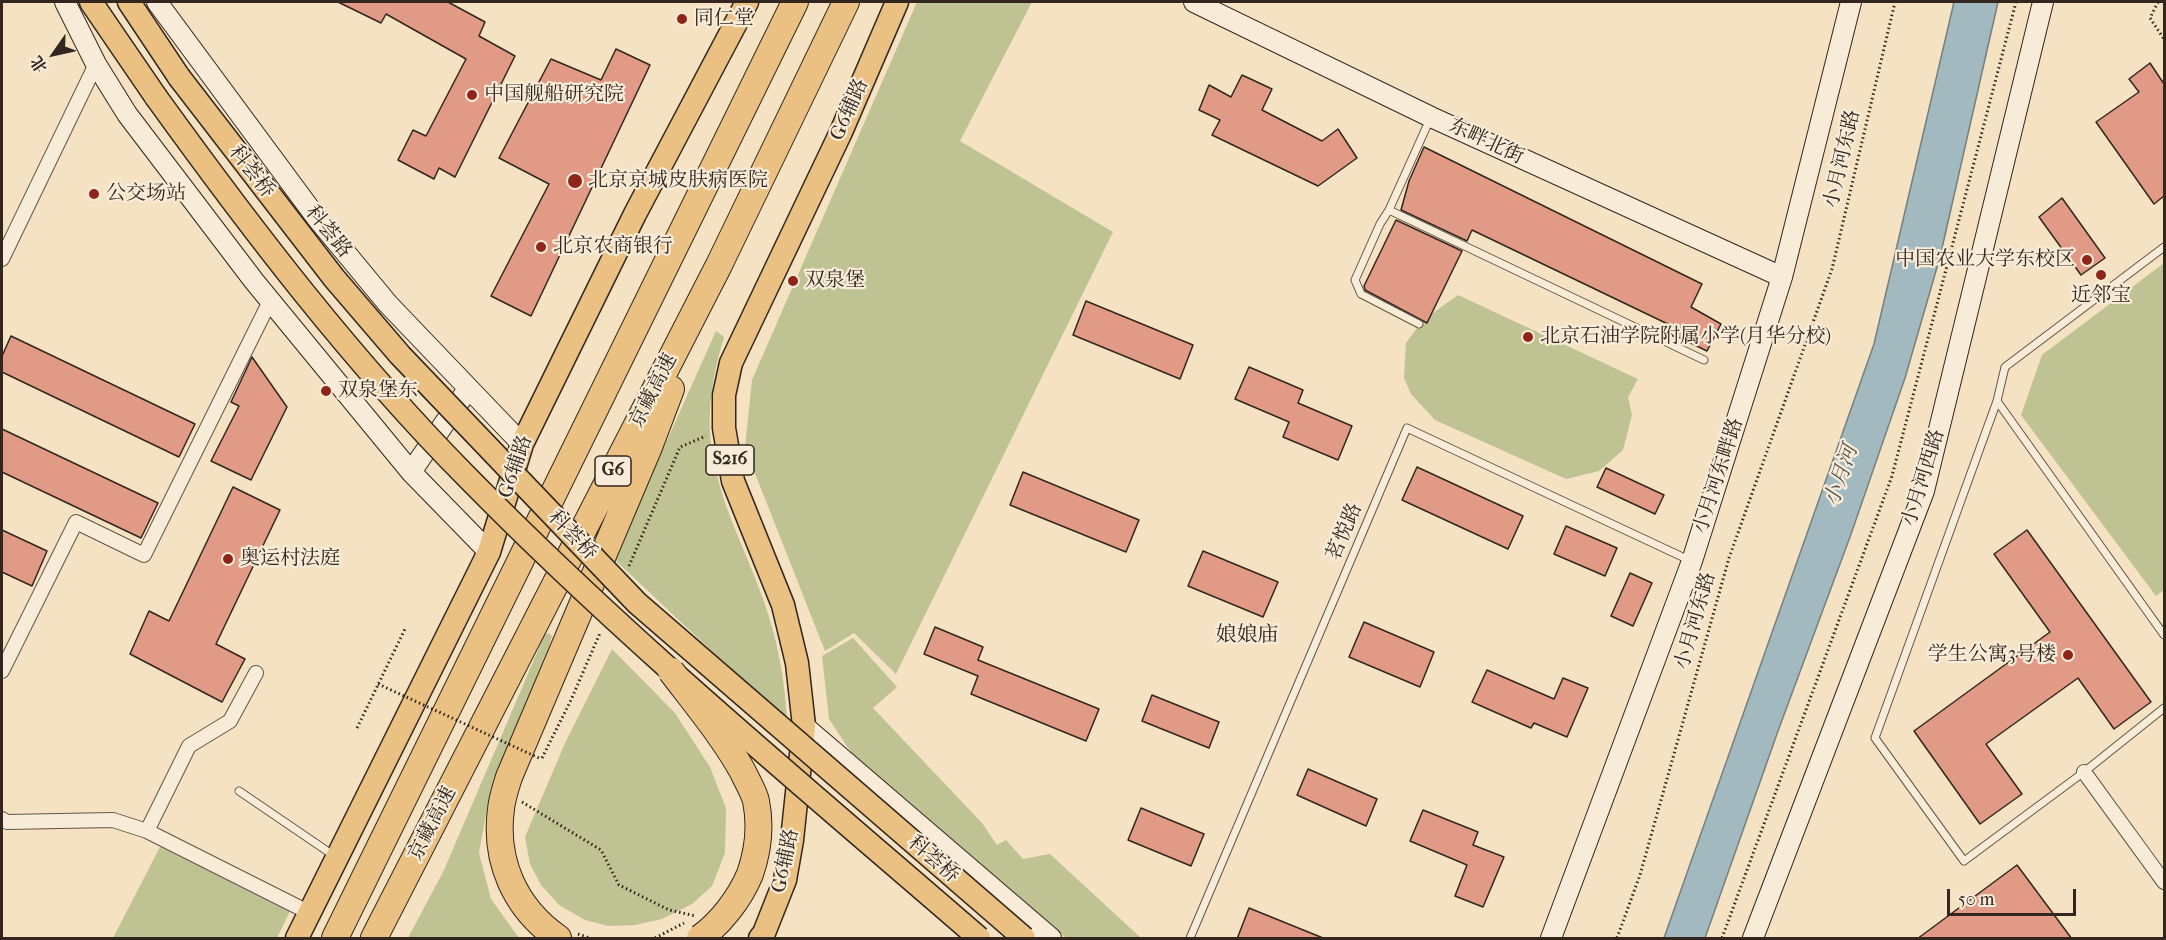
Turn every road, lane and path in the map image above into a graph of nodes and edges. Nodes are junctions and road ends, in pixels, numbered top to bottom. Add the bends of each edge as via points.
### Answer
1 (65, 2) edge
2 (91, 2) edge
3 (129, 2) edge
4 (157, 2) edge
5 (747, 2) edge
6 (795, 2) edge
7 (846, 2) edge
8 (897, 2) edge
9 (1194, 2) edge
10 (1851, 2) edge
11 (1895, 2) edge
12 (2016, 2) edge
13 (2043, 2) edge
14 (2157, 2) edge
15 (2164, 39) edge
16 (96, 64) junction
17 (1431, 117) junction
18 (1389, 210) junction
19 (2164, 247) edge
20 (2, 259) edge
21 (718, 265) junction
22 (1782, 277) junction
23 (270, 301) junction
24 (1419, 324) dead end
25 (1704, 360) dead end
26 (468, 388) junction
27 (1997, 401) junction
28 (724, 428) junction
29 (522, 444) junction
30 (411, 472) junction
31 (489, 552) junction
32 (1692, 561) junction
33 (626, 573) dead end
34 (603, 626) dead end
35 (405, 629) dead end
36 (2164, 634) edge
37 (671, 671) junction
38 (2, 672) edge
39 (256, 673) dead end
40 (378, 684) junction
41 (2164, 708) edge
42 (804, 726) junction
43 (357, 728) dead end
44 (2085, 772) junction
45 (239, 791) dead end
46 (517, 811) dead end
47 (2, 819) edge
48 (147, 831) junction
49 (338, 858) junction
50 (2164, 882) edge
51 (310, 913) junction
52 (566, 935) edge
53 (297, 939) edge
54 (335, 939) edge
55 (374, 939) edge
56 (590, 939) edge
57 (655, 939) edge
58 (700, 939) edge
59 (760, 939) edge
60 (978, 939) edge
61 (1024, 939) edge
62 (1052, 939) edge
63 (1190, 939) edge
64 (1551, 939) edge
65 (1617, 939) edge
66 (1722, 939) edge
67 (1753, 939) edge

1 - 16 street
2 - 37 main road, 科荟桥, bridge via 265,244 377,380 466,477
3 - 61 main road, 科荟桥, bridge via 179,77 334,278 400,355 637,603
4 - 26 street, 科荟路 via 316,218 388,304
5 - 29 main road, G6辅路 via 635,214
6 - 54 highway, 京藏高速 / G6
7 - 21 highway, 京藏高速 / G6
8 - 28 main road, G6辅路 / S216 via 841,132 731,363 724,395
9 - 17 street, 东畔北街
10 - 22 street, 小月河东畔路
11 - 65 path, 小月河东路 via 1832,269 1730,558 1640,875
12 - 66 path via 1892,476
13 - 67 street, 小月河西路 via 1924,491
14 - 15 path via 2150,18
16 - 20 street
16 - 23 street via 127,114
17 - 18 lane
17 - 22 street, 东畔北街
18 - 24 lane via 1355,280 1360,294
18 - 25 lane
19 - 27 lane via 2005,368
21 - 52 highway via 649,447 509,777 501,808 501,847 509,880 522,904 542,927
21 - 55 highway, 京藏高速 / G6
22 - 32 street, 小月河东畔路
23 - 30 street
23 - 38 street via 144,555 76,522
26 - 29 street, 科荟路
26 - 30 street
27 - 36 lane
27 - 44 lane via 1875,738 1964,861
28 - 33 path via 680,447
28 - 42 main road, G6辅路 / S216 via 733,481 783,605 797,663
29 - 31 main road, G6辅路
30 - 31 street
31 - 49 main road, G6辅路
32 - 63 lane, 茗悦路 via 1407,428
32 - 64 street, 小月河东畔路
34 - 40 path, bridge via 541,759
35 - 40 path
37 - 58 highway, bridge via 730,749 756,799 759,832 746,884
37 - 60 main road, 科荟桥, bridge
39 - 48 street via 230,721 189,746
40 - 43 path
41 - 44 lane
42 - 59 main road, G6辅路 / S216 via 785,880
42 - 62 street
44 - 50 street
45 - 49 lane
46 - 57 path via 520,801 601,850 619,885 669,910 695,916
47 - 48 street via 113,820
48 - 51 street
49 - 51 main road, G6辅路
51 - 53 main road, G6辅路
52 - 56 path

